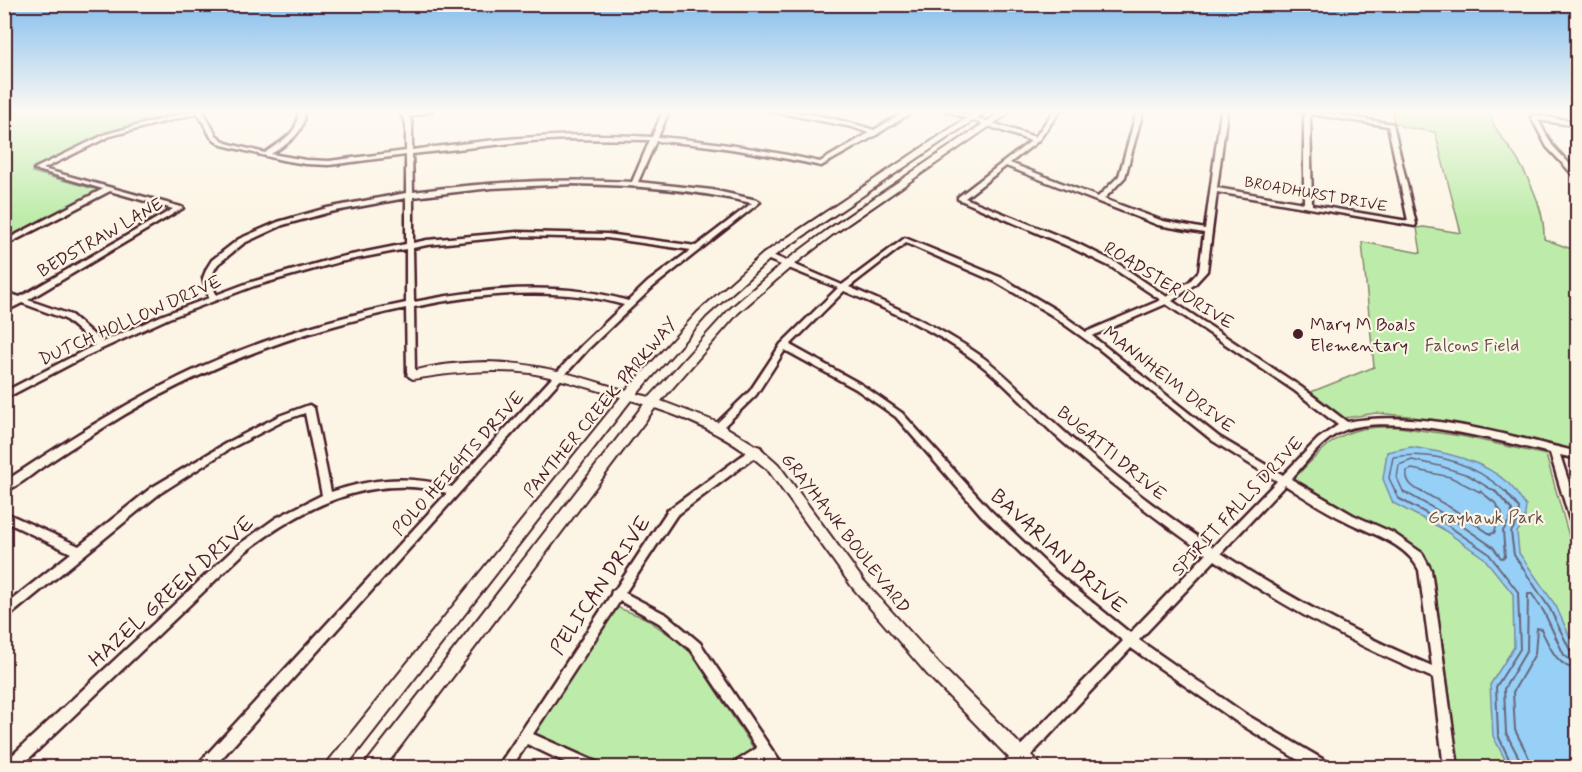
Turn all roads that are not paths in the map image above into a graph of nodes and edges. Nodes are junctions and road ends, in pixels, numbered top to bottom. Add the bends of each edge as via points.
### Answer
1 (83, 147) edge
2 (245, 147) edge
3 (276, 147) edge
4 (409, 147) edge
5 (456, 147) edge
6 (650, 147) edge
7 (735, 147) edge
8 (851, 147) edge
9 (928, 147) edge
10 (956, 147) edge
11 (1027, 147) edge
12 (1130, 147) edge
13 (1220, 147) edge
14 (1306, 147) edge
15 (1396, 147) edge
16 (1550, 147) edge
17 (409, 152) junction
18 (268, 153) junction
19 (1006, 164) junction
20 (1578, 178) edge
21 (634, 184) junction
22 (109, 189) junction
23 (1215, 190) junction
24 (409, 195) junction
25 (1100, 199) junction
26 (1308, 205) junction
27 (1209, 232) junction
28 (4, 244) edge
29 (409, 245) junction
30 (696, 248) junction
31 (767, 256) junction
32 (787, 265) junction
33 (844, 287) junction
34 (4, 294) edge
35 (213, 299) junction
36 (21, 300) junction
37 (1168, 300) junction
38 (629, 303) junction
39 (410, 305) junction
40 (4, 309) edge
41 (1086, 335) junction
42 (101, 346) junction
43 (784, 346) junction
44 (413, 375) joint
45 (559, 375) junction
46 (4, 396) edge
47 (629, 396) junction
48 (652, 403) junction
49 (1346, 426) junction
50 (718, 427) junction
51 (757, 450) junction
52 (1554, 450) junction
53 (1578, 456) edge
54 (1284, 480) junction
55 (4, 488) edge
56 (454, 491) junction
57 (327, 497) junction
58 (4, 516) edge
59 (1578, 530) edge
60 (80, 552) junction
61 (1214, 555) junction
62 (616, 594) junction
63 (4, 613) edge
64 (1131, 641) junction
65 (1438, 675) junction
66 (524, 736) junction
67 (765, 750) junction
68 (1020, 757) junction
69 (9, 768) edge
70 (204, 768) edge
71 (334, 768) edge
72 (373, 768) edge
73 (503, 768) edge
74 (593, 768) edge
75 (739, 768) edge
76 (778, 768) edge
77 (1009, 768) edge
78 (1032, 768) edge
79 (1324, 768) edge
80 (1451, 768) edge

1 - 22 street via 37,169
2 - 18 street
3 - 18 street
4 - 17 street
5 - 17 street
6 - 21 street
7 - 8 street via 821,164
9 - 31 main road, PANTHER CREEK PARKWAY
10 - 32 main road, PANTHER CREEK PARKWAY
11 - 19 street
12 - 25 street via 1122,177
13 - 23 street
14 - 26 street
15 - 26 street, BROADHURST DRIVE via 1412,224
16 - 20 street
17 - 18 street via 317,163
17 - 24 street
19 - 25 street
19 - 37 street, ROADSTER DRIVE via 960,198 1104,260
21 - 24 street via 520,183
21 - 30 street, POLO HEIGHTS DRIVE via 726,194 757,202
22 - 28 street
22 - 36 street, BEDSTRAW LANE via 179,208
23 - 26 street, BROADHURST DRIVE
23 - 27 street
24 - 29 street
24 - 35 street via 294,218 261,230 214,262 207,278
25 - 27 street via 1161,223
27 - 37 street via 1203,271 1193,284
29 - 30 street, DUTCH HOLLOW DRIVE via 561,233 613,235
29 - 35 street, DUTCH HOLLOW DRIVE via 316,266
29 - 39 street
30 - 38 street, POLO HEIGHTS DRIVE
31 - 32 street, BUGATTI DRIVE
31 - 47 main road, PANTHER CREEK PARKWAY via 685,332
32 - 33 street, BUGATTI DRIVE
32 - 48 main road, PANTHER CREEK PARKWAY via 734,311
33 - 41 street, MANNHEIM DRIVE via 905,240 999,280
33 - 43 street
33 - 61 street, BUGATTI DRIVE via 941,334 977,357 1073,444
34 - 36 street
35 - 42 street, DUTCH HOLLOW DRIVE
36 - 40 street, BEDSTRAW LANE
36 - 42 street via 68,317
37 - 41 street
37 - 49 street, ROADSTER DRIVE
38 - 39 street via 590,294 492,293
38 - 45 street, POLO HEIGHTS DRIVE
39 - 44 street
39 - 55 street via 314,328 233,357 165,388 76,438
41 - 54 street, MANNHEIM DRIVE via 1216,439
42 - 46 street, DUTCH HOLLOW DRIVE
43 - 50 street via 753,393
43 - 64 street, BAVARIAN DRIVE via 899,414 986,513 1052,576
44 - 45 main road, GRAYHAWK BOULEVARD via 489,366
45 - 47 main road, GRAYHAWK BOULEVARD
45 - 56 street, POLO HEIGHTS DRIVE
47 - 48 main road, GRAYHAWK BOULEVARD
47 - 71 main road, PANTHER CREEK PARKWAY
48 - 50 main road, GRAYHAWK BOULEVARD
48 - 72 main road, PANTHER CREEK PARKWAY
49 - 52 street, SPIRIT FALLS DRIVE via 1402,422
49 - 54 street, SPIRIT FALLS DRIVE via 1322,441
50 - 51 main road, GRAYHAWK BOULEVARD
51 - 62 street, PELICAN DRIVE via 672,513
51 - 68 main road, GRAYHAWK BOULEVARD via 794,494 858,584 933,669
52 - 53 street, SPIRIT FALLS DRIVE
52 - 59 street
54 - 61 street, SPIRIT FALLS DRIVE
54 - 65 street, MANNHEIM DRIVE via 1418,556 1425,570
56 - 57 street, HAZEL GREEN DRIVE via 434,483 393,483
56 - 70 street, POLO HEIGHTS DRIVE
57 - 60 street via 309,408 228,446 155,491
57 - 69 street, HAZEL GREEN DRIVE via 284,518 241,549
58 - 60 street
60 - 63 street
61 - 64 street, SPIRIT FALLS DRIVE
61 - 65 street, BUGATTI DRIVE via 1345,631
62 - 66 street, PELICAN DRIVE
62 - 67 street via 663,619 696,647
64 - 68 street, SPIRIT FALLS DRIVE
64 - 79 street, BAVARIAN DRIVE via 1241,718
65 - 80 street
66 - 73 street, PELICAN DRIVE
66 - 74 street
67 - 75 street
67 - 76 street
68 - 77 street, SPIRIT FALLS DRIVE
68 - 78 main road, GRAYHAWK BOULEVARD

